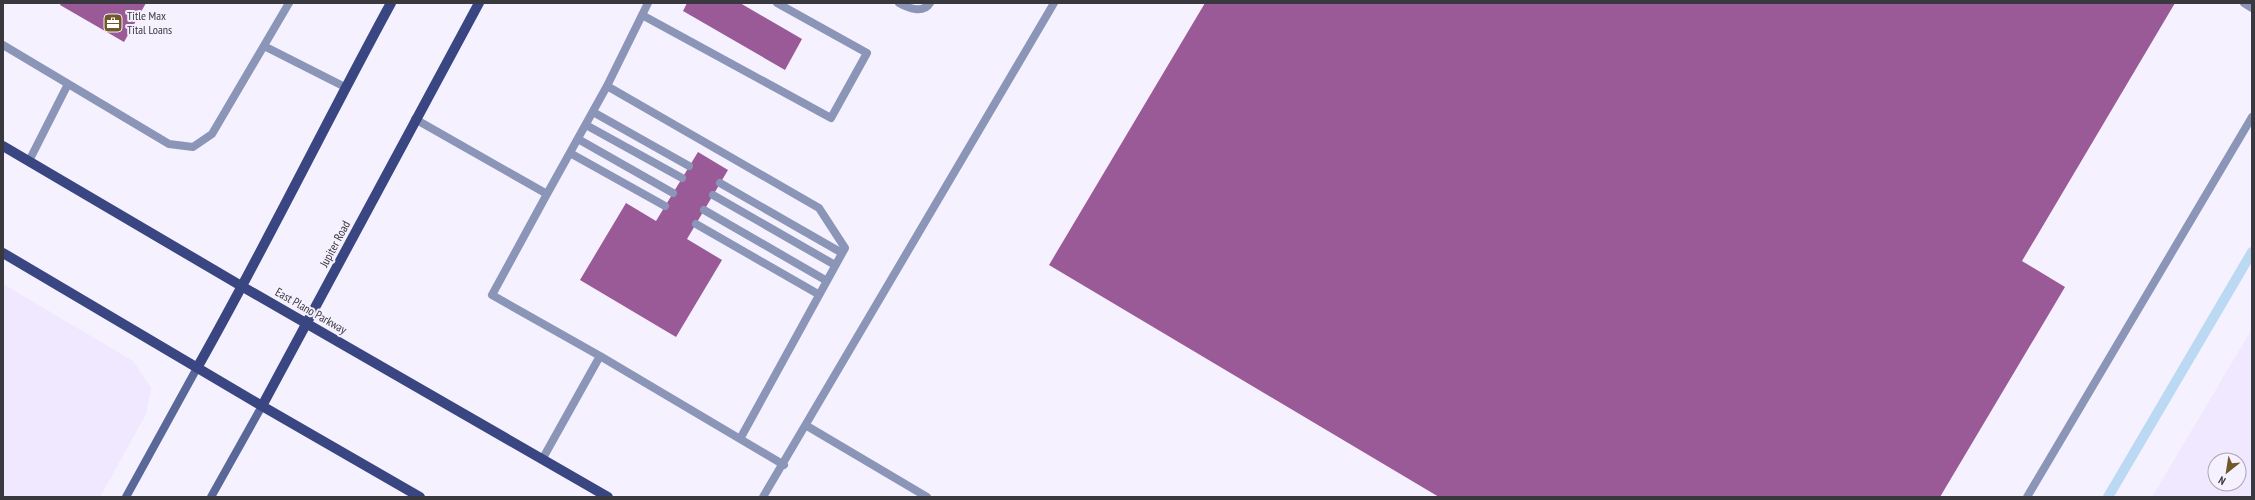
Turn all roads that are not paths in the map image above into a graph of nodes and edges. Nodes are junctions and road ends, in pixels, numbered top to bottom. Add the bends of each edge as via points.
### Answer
1 (289, 3) edge
2 (391, 3) edge
3 (479, 3) edge
4 (648, 3) edge
5 (777, 3) edge
6 (899, 3) edge
7 (930, 3) edge
8 (1054, 3) edge
9 (2244, 3) edge
10 (2252, 8) edge
11 (642, 15) junction
12 (3, 45) edge
13 (264, 46) junction
14 (68, 84) junction
15 (345, 86) junction
16 (607, 86) junction
17 (593, 112) junction
18 (2252, 117) edge
19 (415, 119) junction
20 (586, 125) junction
21 (578, 139) junction
22 (3, 146) edge
23 (570, 153) junction
24 (29, 160) junction
25 (689, 166) dead end
26 (682, 178) dead end
27 (720, 183) dead end
28 (673, 193) dead end
29 (547, 194) junction
30 (713, 195) dead end
31 (665, 206) dead end
32 (704, 210) dead end
33 (696, 224) dead end
34 (3, 252) edge
35 (842, 253) junction
36 (835, 266) junction
37 (827, 281) junction
38 (243, 287) junction
39 (818, 294) junction
40 (307, 324) junction
41 (600, 356) junction
42 (197, 368) junction
43 (262, 406) junction
44 (807, 426) junction
45 (740, 439) junction
46 (543, 458) junction
47 (784, 465) junction
48 (126, 497) edge
49 (211, 497) edge
50 (420, 497) edge
51 (608, 497) edge
52 (763, 497) edge
53 (927, 497) edge
54 (2027, 497) edge

1 - 13 lane
2 - 15 main road
3 - 19 main road, Jupiter Road
4 - 11 lane
5 - 11 lane via 867,53 831,118
6 - 7 lane via 916,10 928,7
8 - 44 lane
9 - 10 lane
11 - 16 lane
12 - 14 lane
13 - 14 lane via 212,134 193,147 169,144
13 - 15 lane
14 - 24 lane
15 - 38 main road
16 - 17 lane
16 - 35 lane via 819,208 845,248
17 - 20 lane
17 - 25 lane
18 - 54 lane
19 - 29 lane
19 - 40 main road, Jupiter Road
20 - 21 lane
20 - 26 lane
21 - 23 lane
21 - 28 lane
22 - 24 main road, East Plano Parkway
23 - 29 lane
23 - 31 lane
24 - 38 main road, East Plano Parkway
27 - 35 lane
29 - 41 lane via 492,295
30 - 36 lane
32 - 37 lane
33 - 39 lane
34 - 42 main road
35 - 36 lane
36 - 37 lane
37 - 39 lane
38 - 40 main road, East Plano Parkway
38 - 42 main road
39 - 45 lane
40 - 43 main road, Jupiter Road
40 - 46 main road, East Plano Parkway
41 - 45 lane
41 - 46 lane
42 - 43 main road
42 - 48 main road
43 - 49 main road, Jupiter Road
43 - 50 main road
44 - 47 lane
44 - 53 lane
45 - 47 lane
46 - 51 main road, East Plano Parkway
47 - 52 lane

